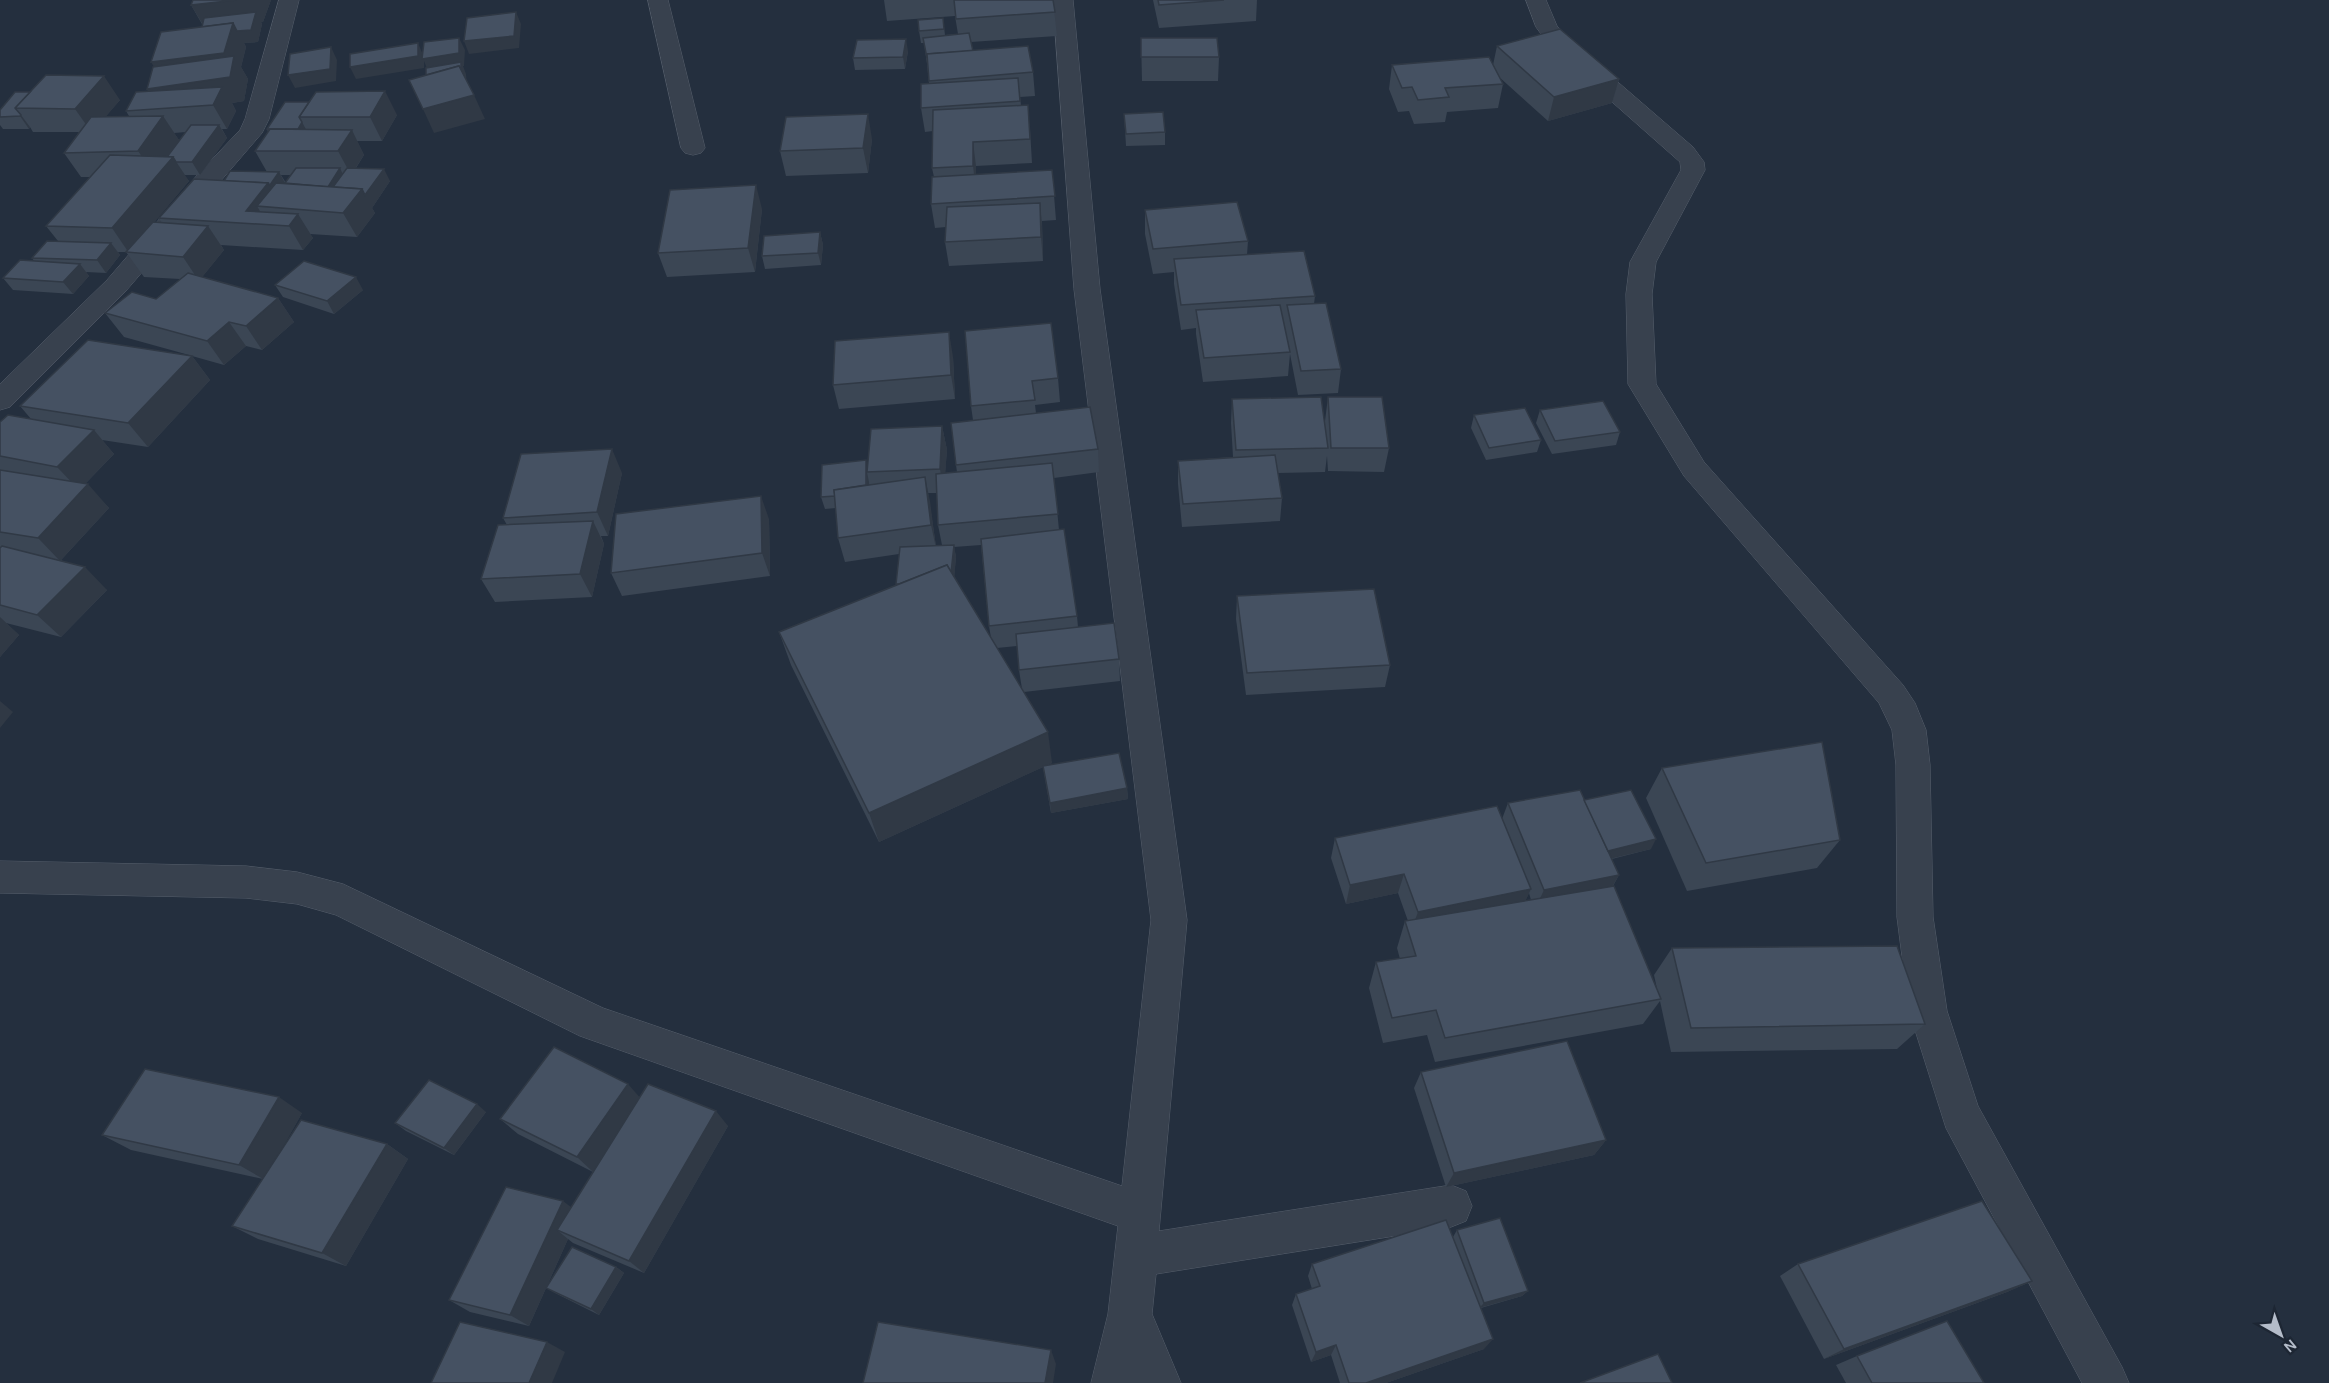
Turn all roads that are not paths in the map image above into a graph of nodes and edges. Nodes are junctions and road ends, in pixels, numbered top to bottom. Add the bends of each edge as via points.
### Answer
1 (289, 0) edge
2 (658, 0) edge
3 (1063, 0) edge
4 (1536, 0) edge
5 (693, 148) dead end
6 (0, 400) edge
7 (0, 877) edge
8 (1451, 1206) dead end
9 (1140, 1213) junction
10 (1136, 1256) junction
11 (1130, 1314) junction
12 (1114, 1383) edge
13 (1158, 1383) edge
14 (2106, 1383) edge

1 - 6 street via 250,133 116,286
2 - 5 street
3 - 9 street via 1087,289 1169,920
4 - 14 street via 1547,27 1560,44 1692,162 1686,185 1643,262 1639,294 1642,384 1694,469 1891,694 1903,713 1913,765 1915,917 1928,1011 1960,1114
7 - 9 street via 246,882 297,888 343,900 594,1023
8 - 10 street
9 - 10 street
10 - 11 street
11 - 12 street
11 - 13 street

